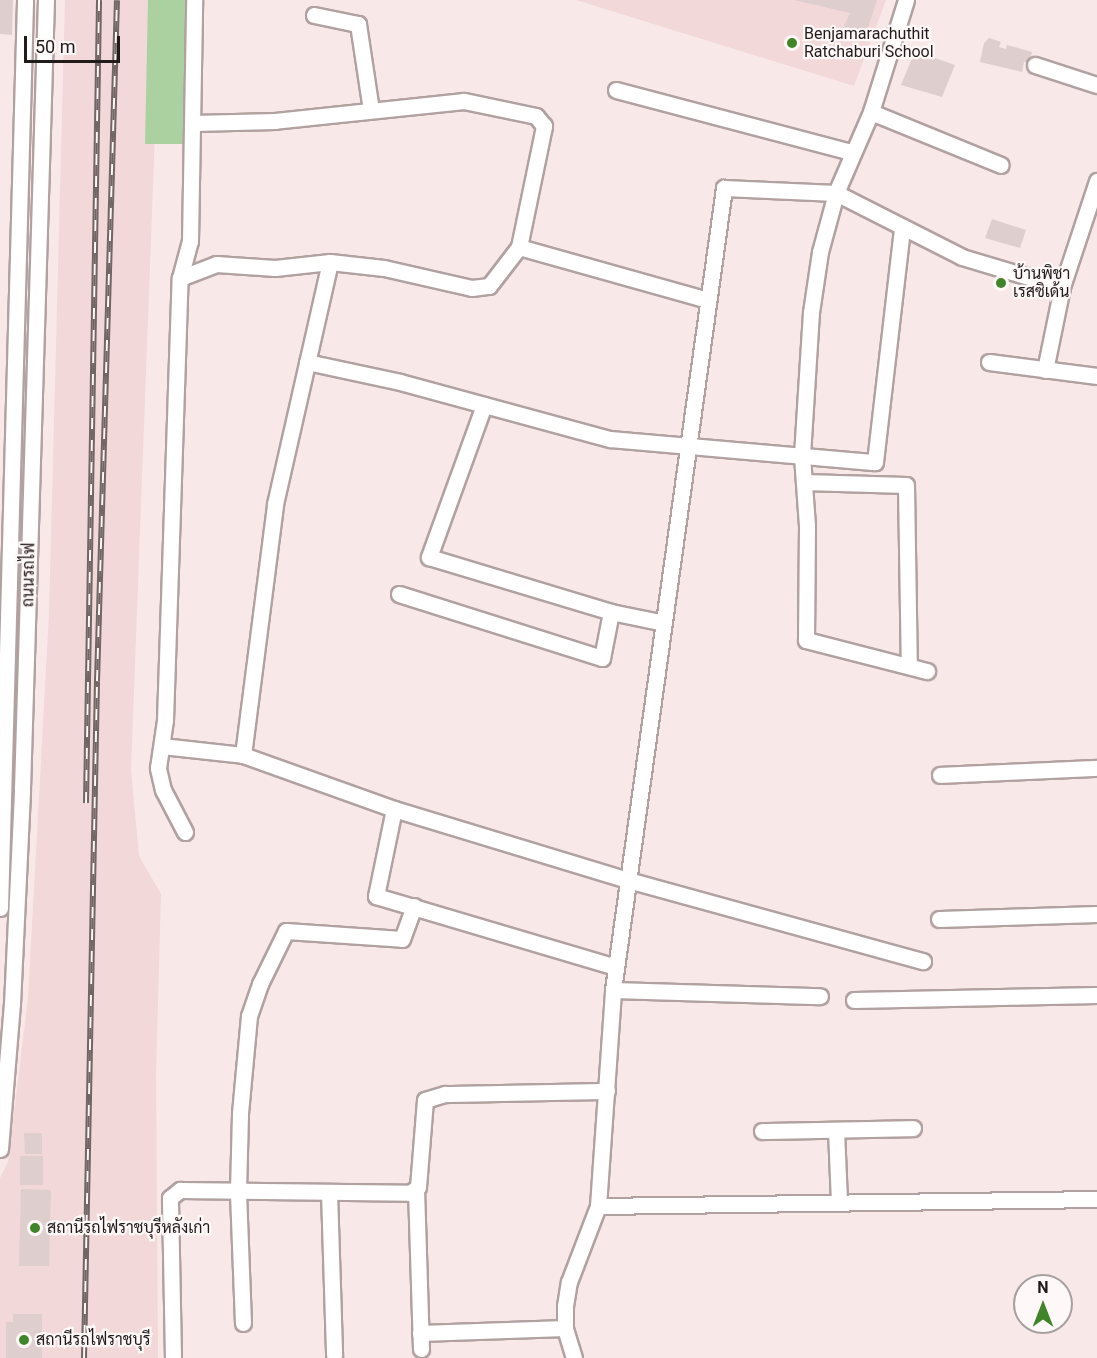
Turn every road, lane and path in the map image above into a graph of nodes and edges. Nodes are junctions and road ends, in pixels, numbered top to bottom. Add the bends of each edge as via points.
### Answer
1 (25, 0) edge
2 (46, 0) edge
3 (194, 0) edge
4 (906, 0) edge
5 (314, 15) dead end
6 (1035, 65) dead end
7 (1097, 85) edge
8 (616, 90) dead end
9 (371, 110) junction
10 (871, 112) junction
11 (193, 123) junction
12 (851, 152) junction
13 (1001, 165) dead end
14 (1097, 181) edge
15 (836, 193) junction
16 (902, 230) junction
17 (519, 247) junction
18 (330, 262) junction
19 (180, 278) junction
20 (1062, 287) junction
21 (708, 300) junction
22 (307, 362) junction
23 (989, 362) dead end
24 (1045, 370) junction
25 (1097, 376) edge
26 (484, 405) junction
27 (6, 434) edge
28 (688, 448) junction
29 (802, 456) junction
30 (804, 482) junction
31 (9, 576) junction
32 (30, 577) junction
33 (399, 594) dead end
34 (611, 612) junction
35 (664, 623) junction
36 (909, 666) junction
37 (927, 671) dead end
38 (162, 746) junction
39 (243, 755) junction
40 (2, 759) edge
41 (1097, 768) edge
42 (940, 775) dead end
43 (394, 809) junction
44 (184, 832) dead end
45 (628, 880) junction
46 (414, 906) junction
47 (0, 908) edge
48 (1097, 914) edge
49 (939, 919) dead end
50 (923, 961) dead end
51 (616, 968) junction
52 (613, 990) junction
53 (1097, 995) edge
54 (820, 996) dead end
55 (854, 999) dead end
56 (607, 1091) junction
57 (913, 1128) dead end
58 (836, 1130) junction
59 (762, 1131) dead end
60 (0, 1149) edge
61 (416, 1189) junction
62 (238, 1191) junction
63 (329, 1192) junction
64 (1097, 1199) edge
65 (839, 1203) junction
66 (598, 1206) junction
67 (243, 1323) dead end
68 (565, 1328) junction
69 (420, 1333) junction
70 (421, 1350) dead end
71 (334, 1354) dead end
72 (173, 1358) edge
73 (574, 1358) edge

1 - 27 street, ถนนรถไฟ
2 - 32 street, ถนนรถไฟ
3 - 11 street
4 - 10 street
5 - 9 street via 358,24
6 - 7 street
8 - 12 street
9 - 11 street via 275,121
9 - 17 street via 464,101 536,116 544,126 543,141
10 - 12 street
10 - 13 street
11 - 19 street via 190,241
12 - 15 street
14 - 20 street
15 - 16 street
15 - 21 street via 724,188
15 - 29 street via 811,312
16 - 20 street via 962,257
16 - 29 street via 875,462
17 - 18 street via 489,286 472,288 384,268
17 - 21 street
18 - 19 street via 274,268 216,264
18 - 22 street
19 - 38 street
20 - 24 street
21 - 28 street
22 - 26 street
22 - 39 street via 274,504
23 - 24 street
24 - 25 street
26 - 28 street via 610,439
26 - 34 street via 429,557
27 - 31 street, ถนนรถไฟ
28 - 29 street
28 - 35 street
29 - 30 street
30 - 36 street via 806,640
30 - 36 street via 906,485
31 - 32 street
31 - 40 street, ถนนรถไฟ
32 - 60 street, ถนนรถไฟ via 12,1004
33 - 34 street via 602,658
34 - 35 street
35 - 45 street
36 - 37 street
38 - 39 street
38 - 44 street via 160,781
39 - 43 street
40 - 47 street, ถนนรถไฟ
41 - 42 street
43 - 45 street
43 - 46 street via 376,896
45 - 50 street
45 - 51 street
46 - 51 street
46 - 62 street via 402,939 286,931 249,1016
48 - 49 street
51 - 52 street
52 - 54 street
52 - 56 street
53 - 55 street
56 - 61 street via 445,1094 425,1100
56 - 66 street
57 - 58 street
58 - 59 street
58 - 65 street
61 - 63 street via 410,1193
61 - 69 street
62 - 63 street
62 - 67 street
62 - 72 street via 180,1190 170,1198
63 - 71 street
64 - 65 street
65 - 66 street
66 - 68 street via 569,1282
68 - 69 street
68 - 73 street
69 - 70 street

